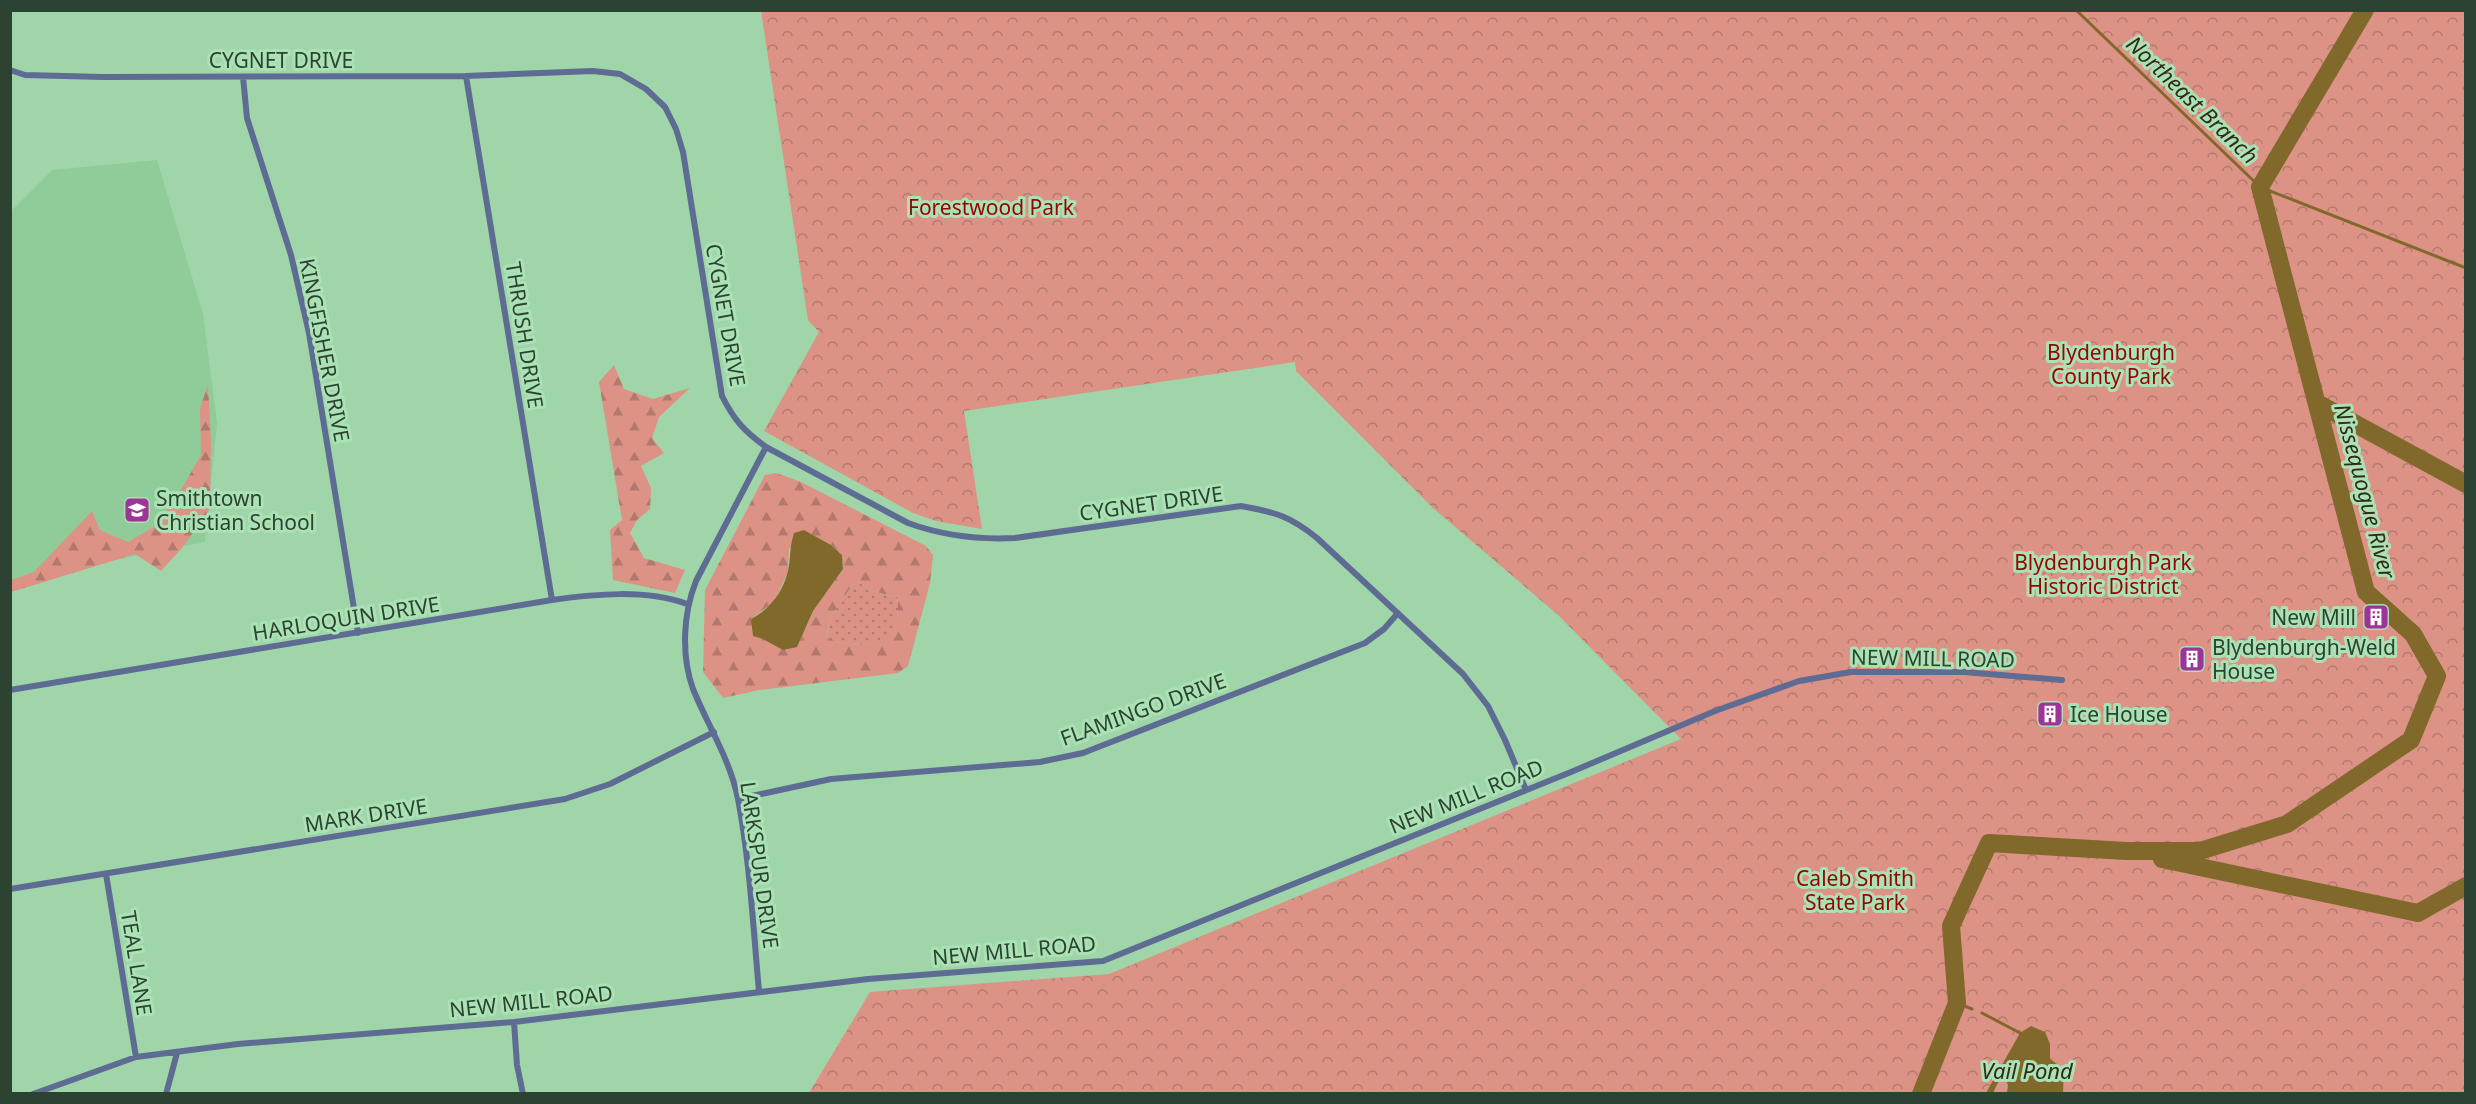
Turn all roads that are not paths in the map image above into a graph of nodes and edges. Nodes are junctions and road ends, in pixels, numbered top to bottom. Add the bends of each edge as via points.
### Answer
1 (10, 70) edge
2 (466, 76) junction
3 (243, 77) junction
4 (766, 447) junction
5 (552, 600) junction
6 (687, 604) junction
7 (1398, 613) junction
8 (358, 633) junction
9 (2061, 680) dead end
10 (10, 690) edge
11 (714, 732) junction
12 (1526, 790) junction
13 (738, 799) junction
14 (106, 874) junction
15 (10, 889) edge
16 (759, 991) junction
17 (514, 1022) junction
18 (177, 1053) junction
19 (136, 1057) junction
20 (33, 1094) edge
21 (166, 1094) edge
22 (523, 1094) edge

1 - 3 street, CYGNET DRIVE via 25,75 103,78
2 - 3 street, CYGNET DRIVE
2 - 4 street, CYGNET DRIVE via 594,71 620,74 646,89 665,107 682,152 722,396 732,416
2 - 5 street, THRUSH DRIVE
3 - 8 street, KINGFISHER DRIVE via 247,118 291,255 309,333
4 - 6 street, LARKSPUR DRIVE
4 - 7 street, CYGNET DRIVE via 908,523 958,537 1016,538 1241,506 1272,511 1297,522 1317,538
5 - 6 street, HARLOQUIN DRIVE via 595,595 669,597
5 - 8 street, HARLOQUIN DRIVE
6 - 11 street, LARKSPUR DRIVE via 688,671
7 - 12 street, CYGNET DRIVE via 1463,674 1488,706
7 - 13 street, FLAMINGO DRIVE via 1365,642 1083,753 1040,762 831,779
8 - 10 street, HARLOQUIN DRIVE
9 - 12 street, NEW MILL ROAD via 1964,672 1851,672 1799,681 1714,711
11 - 13 street, LARKSPUR DRIVE
11 - 14 street, MARK DRIVE via 610,784 564,799
12 - 16 street, NEW MILL ROAD via 1103,961 868,978
13 - 16 street, LARKSPUR DRIVE
14 - 15 street, MARK DRIVE
14 - 19 street, TEAL LANE
16 - 17 street, NEW MILL ROAD
17 - 18 street, NEW MILL ROAD via 238,1044
17 - 22 street
18 - 19 street, NEW MILL ROAD
18 - 21 street
19 - 20 street, NEW MILL ROAD

